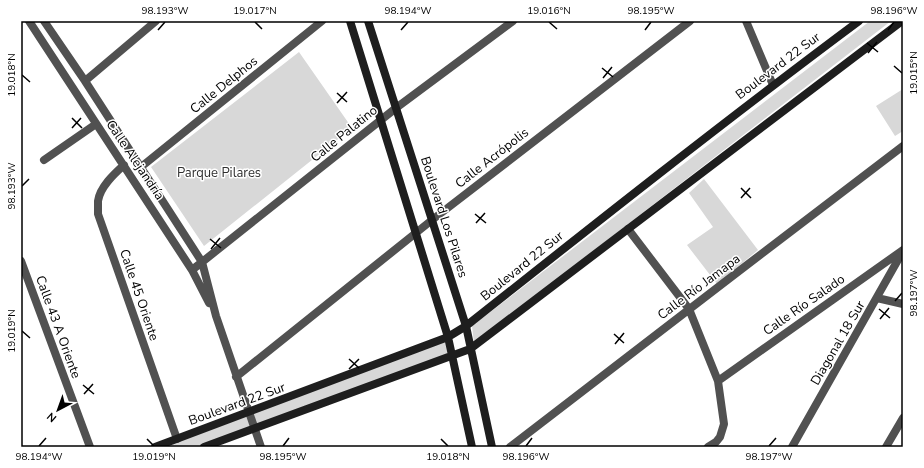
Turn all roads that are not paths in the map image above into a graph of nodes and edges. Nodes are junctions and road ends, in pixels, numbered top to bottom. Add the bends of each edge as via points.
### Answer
1 (29, 21) edge
2 (44, 21) edge
3 (156, 21) edge
4 (322, 21) edge
5 (350, 21) edge
6 (368, 21) edge
7 (512, 21) edge
8 (690, 21) edge
9 (746, 21) edge
10 (859, 21) edge
11 (902, 21) edge
12 (85, 80) junction
13 (773, 85) junction
14 (396, 108) junction
15 (380, 121) junction
16 (96, 124) junction
17 (903, 146) edge
18 (44, 160) dead end
19 (124, 165) junction
20 (141, 167) junction
21 (432, 220) junction
22 (628, 229) junction
23 (416, 233) junction
24 (903, 250) edge
25 (21, 261) edge
26 (202, 262) junction
27 (192, 270) junction
28 (877, 298) junction
29 (903, 304) edge
30 (689, 309) junction
31 (216, 316) junction
32 (466, 326) junction
33 (448, 337) junction
34 (470, 349) junction
35 (452, 356) junction
36 (236, 377) junction
37 (718, 381) junction
38 (248, 412) junction
39 (903, 418) edge
40 (254, 429) junction
41 (177, 439) junction
42 (90, 447) edge
43 (155, 447) edge
44 (204, 447) edge
45 (261, 447) edge
46 (470, 447) edge
47 (492, 447) edge
48 (510, 447) edge
49 (708, 447) edge
50 (792, 447) edge
51 (886, 447) edge

1 - 16 street, Calle Alejandría
2 - 12 street, Calle Alejandría
3 - 12 street
4 - 20 street, Calle Delphos
5 - 15 street
6 - 14 street, Boulevard Los Pilares
7 - 14 street, Calle Palatino
8 - 21 street, Calle Acrópolis
9 - 13 street
10 - 13 street, Boulevard 22 Sur
11 - 22 street
12 - 20 street, Calle Alejandría
13 - 32 street, Boulevard 22 Sur via 641,186
14 - 15 street, Calle Palatino
14 - 21 street, Boulevard Los Pilares
15 - 23 street
15 - 26 street, Calle Palatino
16 - 18 street
16 - 19 street, Calle Alejandría
17 - 30 street, Calle Río Jamapa
19 - 27 street, Calle Alejandría
19 - 41 street, Calle 45 Oriente via 103,190 98,200 98,214
20 - 26 street, Calle Alejandría
21 - 23 street, Calle Acrópolis
21 - 32 street, Boulevard Los Pilares
22 - 30 street
22 - 34 street
23 - 33 street
23 - 36 street, Calle Acrópolis
24 - 28 street, Diagonal 18 Sur
24 - 37 street, Calle Río Salado
25 - 42 street, Calle 43 A Oriente
26 - 27 street, Calle Palatino
26 - 31 street, Calle Alejandría
27 - 31 street, Calle Alejandría
28 - 29 street
28 - 50 street, Diagonal 18 Sur
30 - 37 street
30 - 48 street, Calle Río Jamapa
31 - 36 street, Calle Alejandría
32 - 33 street, Boulevard 22 Sur
32 - 34 street, Boulevard Los Pilares
33 - 35 street
33 - 38 street, Boulevard 22 Sur
34 - 35 street
34 - 47 street, Boulevard Los Pilares
35 - 40 street
35 - 46 street
36 - 38 street, Calle Alejandría
37 - 49 street via 724,424 720,437
38 - 40 street, Calle Alejandría
38 - 41 street, Boulevard 22 Sur
39 - 51 street
40 - 44 street
40 - 45 street, Calle Alejandría
41 - 43 street, Boulevard 22 Sur

